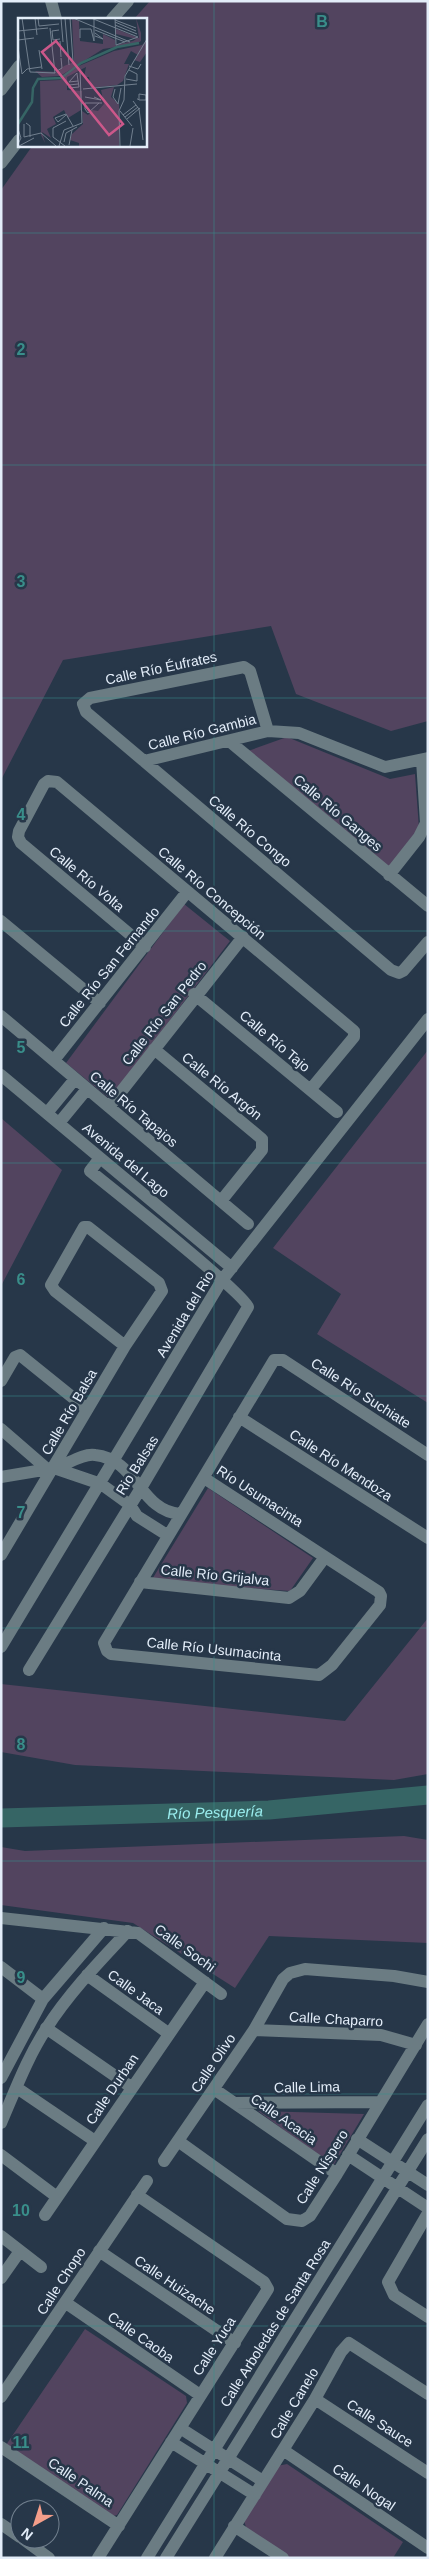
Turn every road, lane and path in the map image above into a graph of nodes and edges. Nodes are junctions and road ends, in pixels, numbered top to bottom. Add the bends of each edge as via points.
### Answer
1 (51, 1) edge
2 (127, 1) edge
3 (55, 18) edge
4 (113, 18) edge
5 (18, 67) edge
6 (1, 90) edge
7 (18, 141) edge
8 (1, 163) edge
9 (83, 704) joint
10 (268, 731) junction
11 (229, 741) junction
12 (425, 759) edge
13 (144, 761) junction
14 (48, 781) joint
15 (389, 875) junction
16 (188, 892) junction
17 (428, 906) edge
18 (1, 921) edge
19 (243, 937) junction
20 (428, 942) edge
21 (145, 947) junction
22 (195, 995) junction
23 (100, 1003) junction
24 (1, 1016) edge
25 (428, 1019) edge
26 (154, 1049) junction
27 (54, 1060) junction
28 (1, 1075) edge
29 (75, 1079) junction
30 (88, 1089) junction
31 (310, 1090) junction
32 (109, 1107) junction
33 (337, 1112) dead end
34 (47, 1113) junction
35 (59, 1123) junction
36 (100, 1158) junction
37 (220, 1201) junction
38 (248, 1224) dead end
39 (232, 1268) junction
40 (222, 1280) junction
41 (125, 1346) junction
42 (1, 1380) edge
43 (87, 1409) junction
44 (239, 1417) junction
45 (1, 1428) edge
46 (428, 1455) edge
47 (115, 1459) junction
48 (49, 1468) junction
49 (1, 1477) edge
50 (204, 1478) junction
51 (101, 1484) junction
52 (141, 1488) junction
53 (130, 1505) junction
54 (180, 1514) junction
55 (168, 1535) junction
56 (428, 1538) edge
57 (1, 1555) edge
58 (325, 1557) junction
59 (140, 1582) junction
60 (1, 1647) edge
61 (107, 1651) joint
62 (29, 1670) dead end
63 (320, 1675) joint
64 (1, 1918) edge
65 (104, 1928) junction
66 (128, 1931) junction
67 (1, 1967) edge
68 (87, 1975) junction
69 (205, 1982) junction
70 (428, 1982) edge
71 (221, 1994) dead end
72 (43, 1999) junction
73 (428, 2024) edge
74 (46, 2028) junction
75 (254, 2030) junction
76 (168, 2033) junction
77 (416, 2045) junction
78 (1, 2047) edge
79 (12, 2055) junction
80 (1, 2078) edge
81 (131, 2087) junction
82 (16, 2088) junction
83 (214, 2089) junction
84 (380, 2102) junction
85 (235, 2103) junction
86 (428, 2104) edge
87 (1, 2123) edge
88 (358, 2139) junction
89 (428, 2139) edge
90 (95, 2141) junction
91 (178, 2141) junction
92 (1, 2155) edge
93 (348, 2155) junction
94 (164, 2161) dead end
95 (392, 2162) junction
96 (408, 2172) junction
97 (337, 2174) junction
98 (383, 2178) junction
99 (147, 2181) dead end
100 (428, 2185) edge
101 (398, 2188) junction
102 (137, 2195) junction
103 (57, 2197) junction
104 (428, 2208) edge
105 (428, 2213) edge
106 (45, 2214) dead end
107 (423, 2232) edge
108 (1, 2236) edge
109 (20, 2251) junction
110 (99, 2251) junction
111 (41, 2267) dead end
112 (1, 2278) edge
113 (66, 2303) junction
114 (428, 2317) edge
115 (235, 2343) junction
116 (428, 2394) edge
117 (200, 2395) junction
118 (1, 2397) edge
119 (315, 2399) junction
120 (180, 2428) junction
121 (171, 2442) junction
122 (1, 2447) edge
123 (214, 2450) junction
124 (282, 2450) junction
125 (228, 2459) junction
126 (205, 2465) junction
127 (428, 2473) edge
128 (219, 2474) junction
129 (263, 2481) junction
130 (255, 2495) junction
131 (119, 2526) junction
132 (234, 2526) junction
133 (428, 2548) edge
134 (37, 2549) edge
135 (50, 2558) edge
136 (98, 2558) edge
137 (147, 2558) edge
138 (166, 2558) edge
139 (215, 2558) edge
140 (282, 2558) edge

1 - 3 street
2 - 4 street
5 - 6 street
7 - 8 street
9 - 10 street, Calle Río Éufrates via 90,698 246,668 250,671
9 - 13 street, Calle Río Congo via 86,712
10 - 11 street, Calle Río Gambia
10 - 12 street, Calle Río Gambia via 299,733 385,767
11 - 13 street, Calle Río Gambia
11 - 15 street, Calle Río Ganges
12 - 15 street via 426,823 420,837
13 - 20 street, Calle Río Congo via 391,970 403,971
14 - 16 street, Calle Río Concepción via 56,782
14 - 21 street, Calle Río Volta via 18,837 24,846
15 - 17 street, Calle Río Ganges
16 - 19 street, Calle Río Concepción
16 - 21 street, Calle Río San Fernando
18 - 23 street
19 - 22 street, Calle Río San Pedro
19 - 31 street, Calle Río Concepción via 355,1033
21 - 23 street, Calle Río San Fernando
22 - 26 street, Calle Río San Pedro
22 - 31 street, Calle Río Tajo
23 - 27 street, Calle Río San Fernando
24 - 27 street, Calle Río Tapajos
25 - 39 street, Avenida del Rio
26 - 32 street, Calle Río San Pedro
26 - 37 street, Calle Río Argón via 259,1135 264,1145
27 - 29 street, Calle Río Tapajos
28 - 34 street, Avenida del Lago
29 - 30 street, Calle Río Tapajos
29 - 34 street
30 - 32 street, Calle Río Tapajos
30 - 35 street
31 - 33 street, Calle Río Tajo
32 - 37 street, Calle Río Tapajos
34 - 35 street, Avenida del Lago
35 - 36 street, Avenida del Lago
36 - 39 street, Avenida del Lago
36 - 40 street via 90,1171
37 - 38 street, Calle Río Tapajos
39 - 40 street, Avenida del Rio
40 - 47 street, Avenida del Rio
40 - 52 street, Rio Balsas via 248,1307
41 - 41 street, Calle Río Balsa via 162,1291 161,1286 88,1227 82,1228 52,1281 53,1288
41 - 43 street, Calle Río Balsa
42 - 43 street via 17,1355
43 - 48 street, Calle Río Balsa
44 - 46 street, Calle Río Suchiate via 271,1362 283,1360
44 - 50 street
44 - 56 street, Calle Río Mendoza
45 - 48 street
47 - 48 street via 92,1454
47 - 51 street, Avenida del Rio
47 - 52 street
48 - 49 street
48 - 51 street
48 - 57 street, Calle Río Balsa
50 - 54 street, Río Usumacinta
50 - 58 street, Río Usumacinta
51 - 53 street
51 - 60 street, Avenida del Rio
52 - 53 street, Rio Balsas
52 - 54 street via 164,1510
53 - 55 street via 137,1516
53 - 62 street, Rio Balsas
54 - 55 street, Río Usumacinta
55 - 59 street, Río Usumacinta
58 - 59 street, Calle Río Grijalva via 300,1591 286,1599
58 - 63 street, Río Usumacinta via 379,1592 382,1601 332,1665
59 - 61 street, Río Usumacinta via 105,1639
61 - 63 street, Calle Río Usumacinta
64 - 65 street, Calle Sochi
65 - 66 street, Calle Sochi
65 - 72 street
66 - 68 street
66 - 69 street, Calle Sochi via 151,1941
67 - 72 street
68 - 74 street
68 - 76 street, Calle Jaca
69 - 71 street, Calle Sochi
69 - 76 street, Calle Durban
70 - 75 street, Calle Olivo via 305,1969 290,1973 283,1979
72 - 79 street
73 - 77 street, Calle Níspero
74 - 81 street
74 - 82 street
75 - 77 street, Calle Chaparro via 381,2035
75 - 83 street, Calle Olivo
76 - 81 street, Calle Durban
77 - 84 street, Calle Níspero
78 - 79 street
79 - 80 street
81 - 90 street, Calle Durban
82 - 87 street
82 - 90 street
83 - 85 street, Calle Acacia
83 - 91 street, Calle Olivo
84 - 85 street, Calle Lima
84 - 88 street, Calle Níspero
85 - 97 street, Calle Acacia
86 - 95 street, Calle Arboledas de Santa Rosa
88 - 93 street, Calle Níspero
88 - 95 street
89 - 96 street
90 - 103 street, Calle Durban
91 - 94 street, Calle Olivo
91 - 97 street, Calle Níspero via 287,2219 296,2221 310,2216
92 - 103 street
93 - 97 street, Calle Níspero
93 - 98 street
95 - 96 street
95 - 98 street, Calle Arboledas de Santa Rosa
96 - 100 street
96 - 101 street
98 - 101 street
98 - 123 street, Calle Arboledas de Santa Rosa
99 - 102 street, Calle Chopo
101 - 104 street
101 - 125 street
102 - 110 street, Calle Chopo
102 - 115 street, Calle Yuca via 267,2286 265,2295
103 - 106 street, Calle Durban
105 - 107 street
107 - 114 street via 388,2282 394,2295
108 - 109 street
109 - 111 street
109 - 112 street
110 - 113 street, Calle Chopo
110 - 115 street, Calle Huizache
113 - 117 street, Calle Caoba
113 - 118 street, Calle Chopo
115 - 117 street, Calle Yuca
116 - 119 street, Calle Canelo via 350,2343
117 - 120 street, Calle Yuca
119 - 124 street, Calle Canelo
119 - 127 street, Calle Sauce
120 - 121 street, Calle Yuca
120 - 123 street
121 - 126 street
121 - 131 street, Calle Yuca
122 - 131 street, Calle Palma
123 - 125 street
123 - 126 street, Calle Arboledas de Santa Rosa
124 - 129 street, Calle Canelo
124 - 133 street, Calle Nogal
125 - 128 street
125 - 129 street
126 - 128 street
126 - 137 street, Calle Arboledas de Santa Rosa
128 - 130 street
128 - 138 street
129 - 130 street, Calle Canelo
130 - 132 street, Calle Canelo
131 - 136 street, Calle Yuca
132 - 139 street, Calle Canelo
132 - 140 street
134 - 135 street

